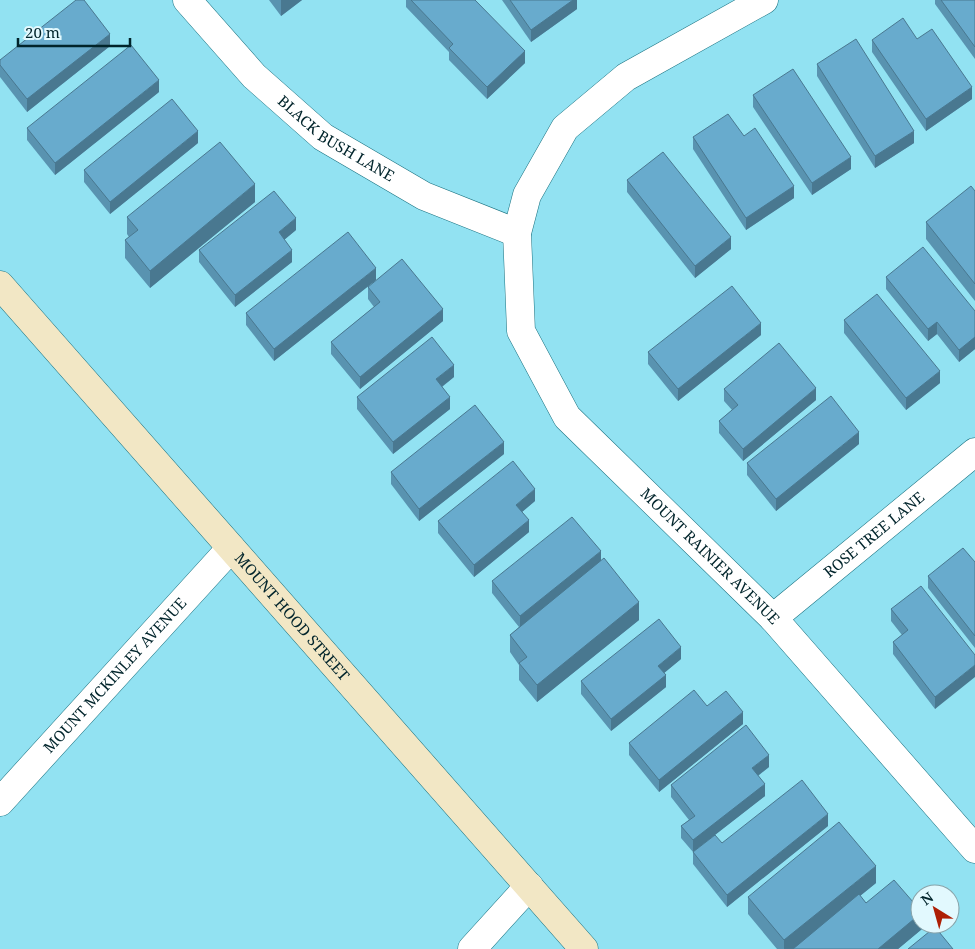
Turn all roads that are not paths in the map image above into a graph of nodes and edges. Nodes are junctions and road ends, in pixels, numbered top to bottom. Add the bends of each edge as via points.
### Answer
1 (187, 0) edge
2 (764, 0) edge
3 (517, 232) junction
4 (0, 285) edge
5 (975, 452) edge
6 (231, 548) junction
7 (773, 618) junction
8 (0, 802) edge
9 (975, 849) edge
10 (529, 886) junction
11 (472, 949) edge
12 (584, 949) edge

1 - 3 street, BLACK BUSH LANE via 254,76 322,138 424,196
2 - 3 street, MOUNT RAINIER AVENUE via 626,77 564,128 527,195
3 - 7 street, MOUNT RAINIER AVENUE via 522,331 567,417
4 - 6 street, MOUNT HOOD STREET
5 - 7 street, ROSE TREE LANE
6 - 8 street, MOUNT MCKINLEY AVENUE
6 - 10 street, MOUNT HOOD STREET
7 - 9 street, MOUNT RAINIER AVENUE
10 - 11 street
10 - 12 street, MOUNT HOOD STREET

